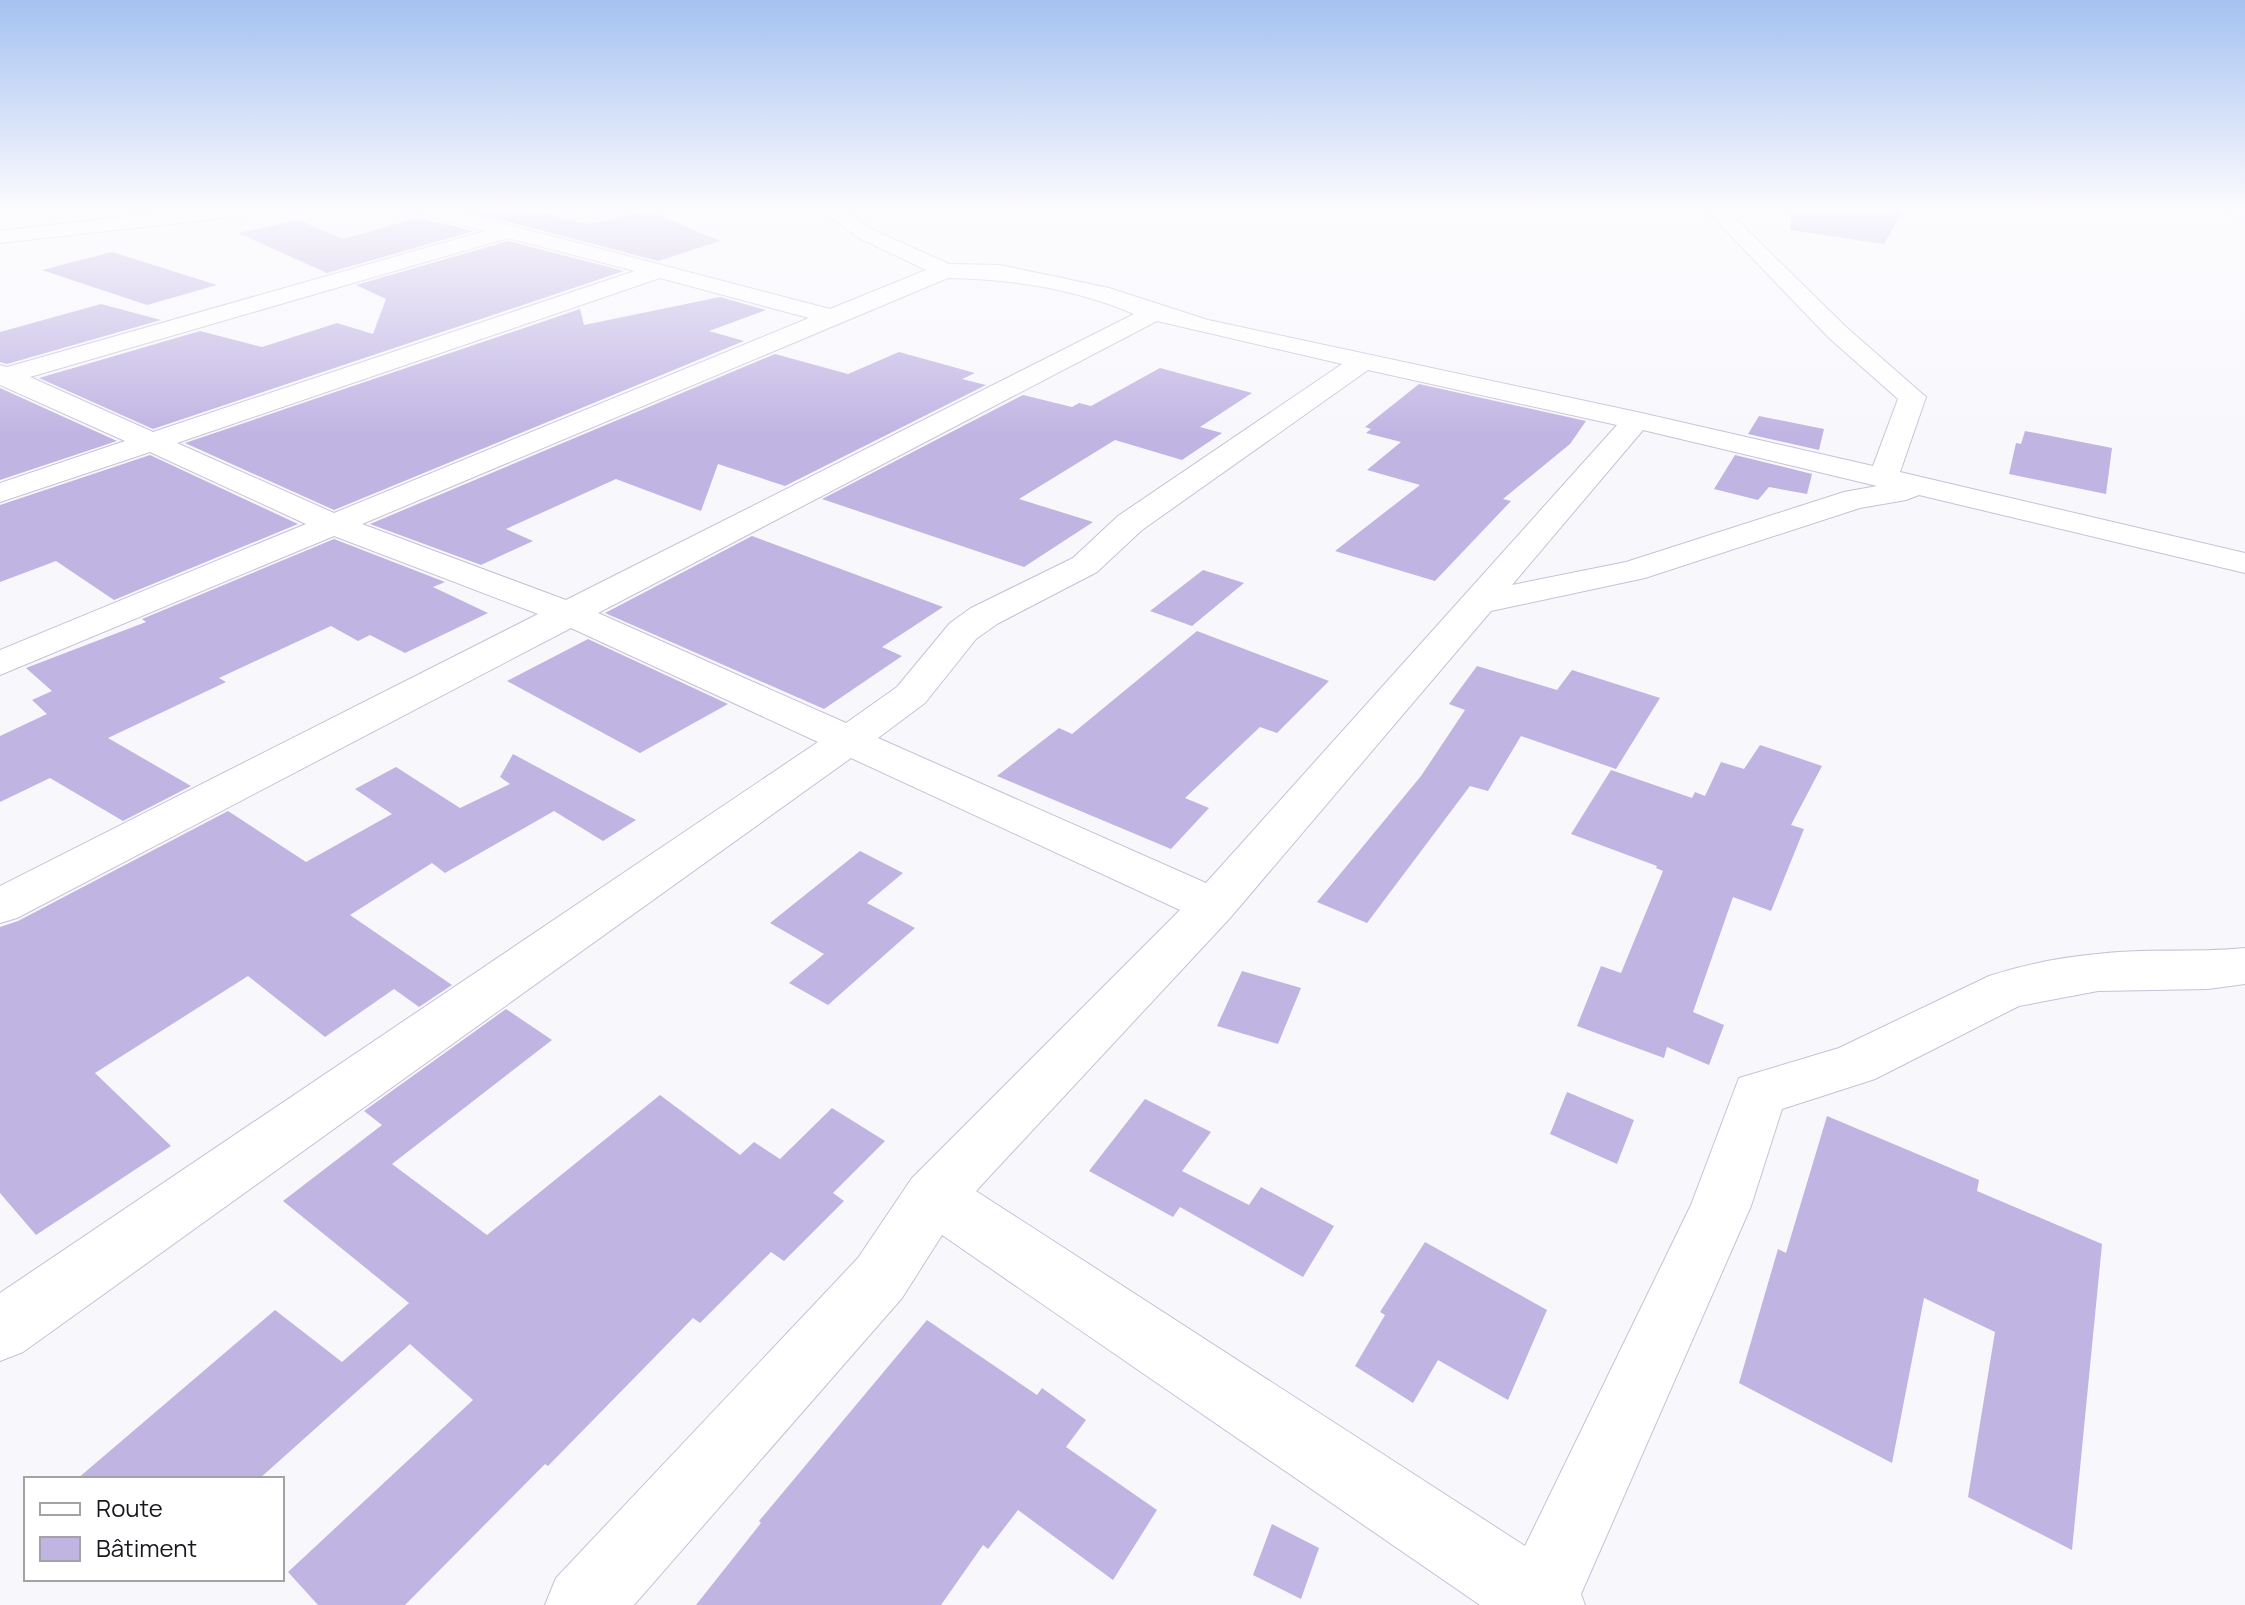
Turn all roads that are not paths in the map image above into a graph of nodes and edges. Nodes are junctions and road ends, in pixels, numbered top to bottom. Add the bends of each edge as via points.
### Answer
1 (319, 285) edge
2 (617, 285) edge
3 (706, 285) edge
4 (911, 285) edge
5 (1053, 285) edge
6 (1790, 285) edge
7 (1154, 313) junction
8 (834, 317) junction
9 (1364, 361) junction
10 (2, 375) edge
11 (1637, 420) junction
12 (148, 443) junction
13 (1882, 478) junction
14 (1924, 488) junction
15 (0, 493) edge
16 (334, 525) junction
17 (2245, 563) edge
18 (1480, 602) junction
19 (572, 615) junction
20 (0, 664) edge
21 (849, 740) junction
22 (0, 906) edge
23 (1213, 906) junction
24 (2245, 966) edge
25 (933, 1196) junction
26 (0, 1330) edge
27 (1541, 1603) edge
28 (583, 1605) edge

1 - 10 street
2 - 12 street
3 - 8 street
4 - 8 street
5 - 7 street via 1109,295
6 - 13 street via 1912,397
7 - 9 street
7 - 19 street
8 - 16 street
9 - 11 street
9 - 21 street via 1130,523 1085,565 963,631 911,695
10 - 12 street
11 - 13 street
11 - 18 street
12 - 15 street
12 - 16 street
13 - 14 street
14 - 17 street
14 - 18 street via 1855,499 1633,571
16 - 19 street
16 - 20 street
18 - 23 street
19 - 21 street
19 - 22 street
21 - 23 street
21 - 26 street
23 - 25 street
24 - 27 street via 2098,972 2007,989 1856,1064 1759,1094 1721,1206
25 - 27 street
25 - 28 street via 880,1278

